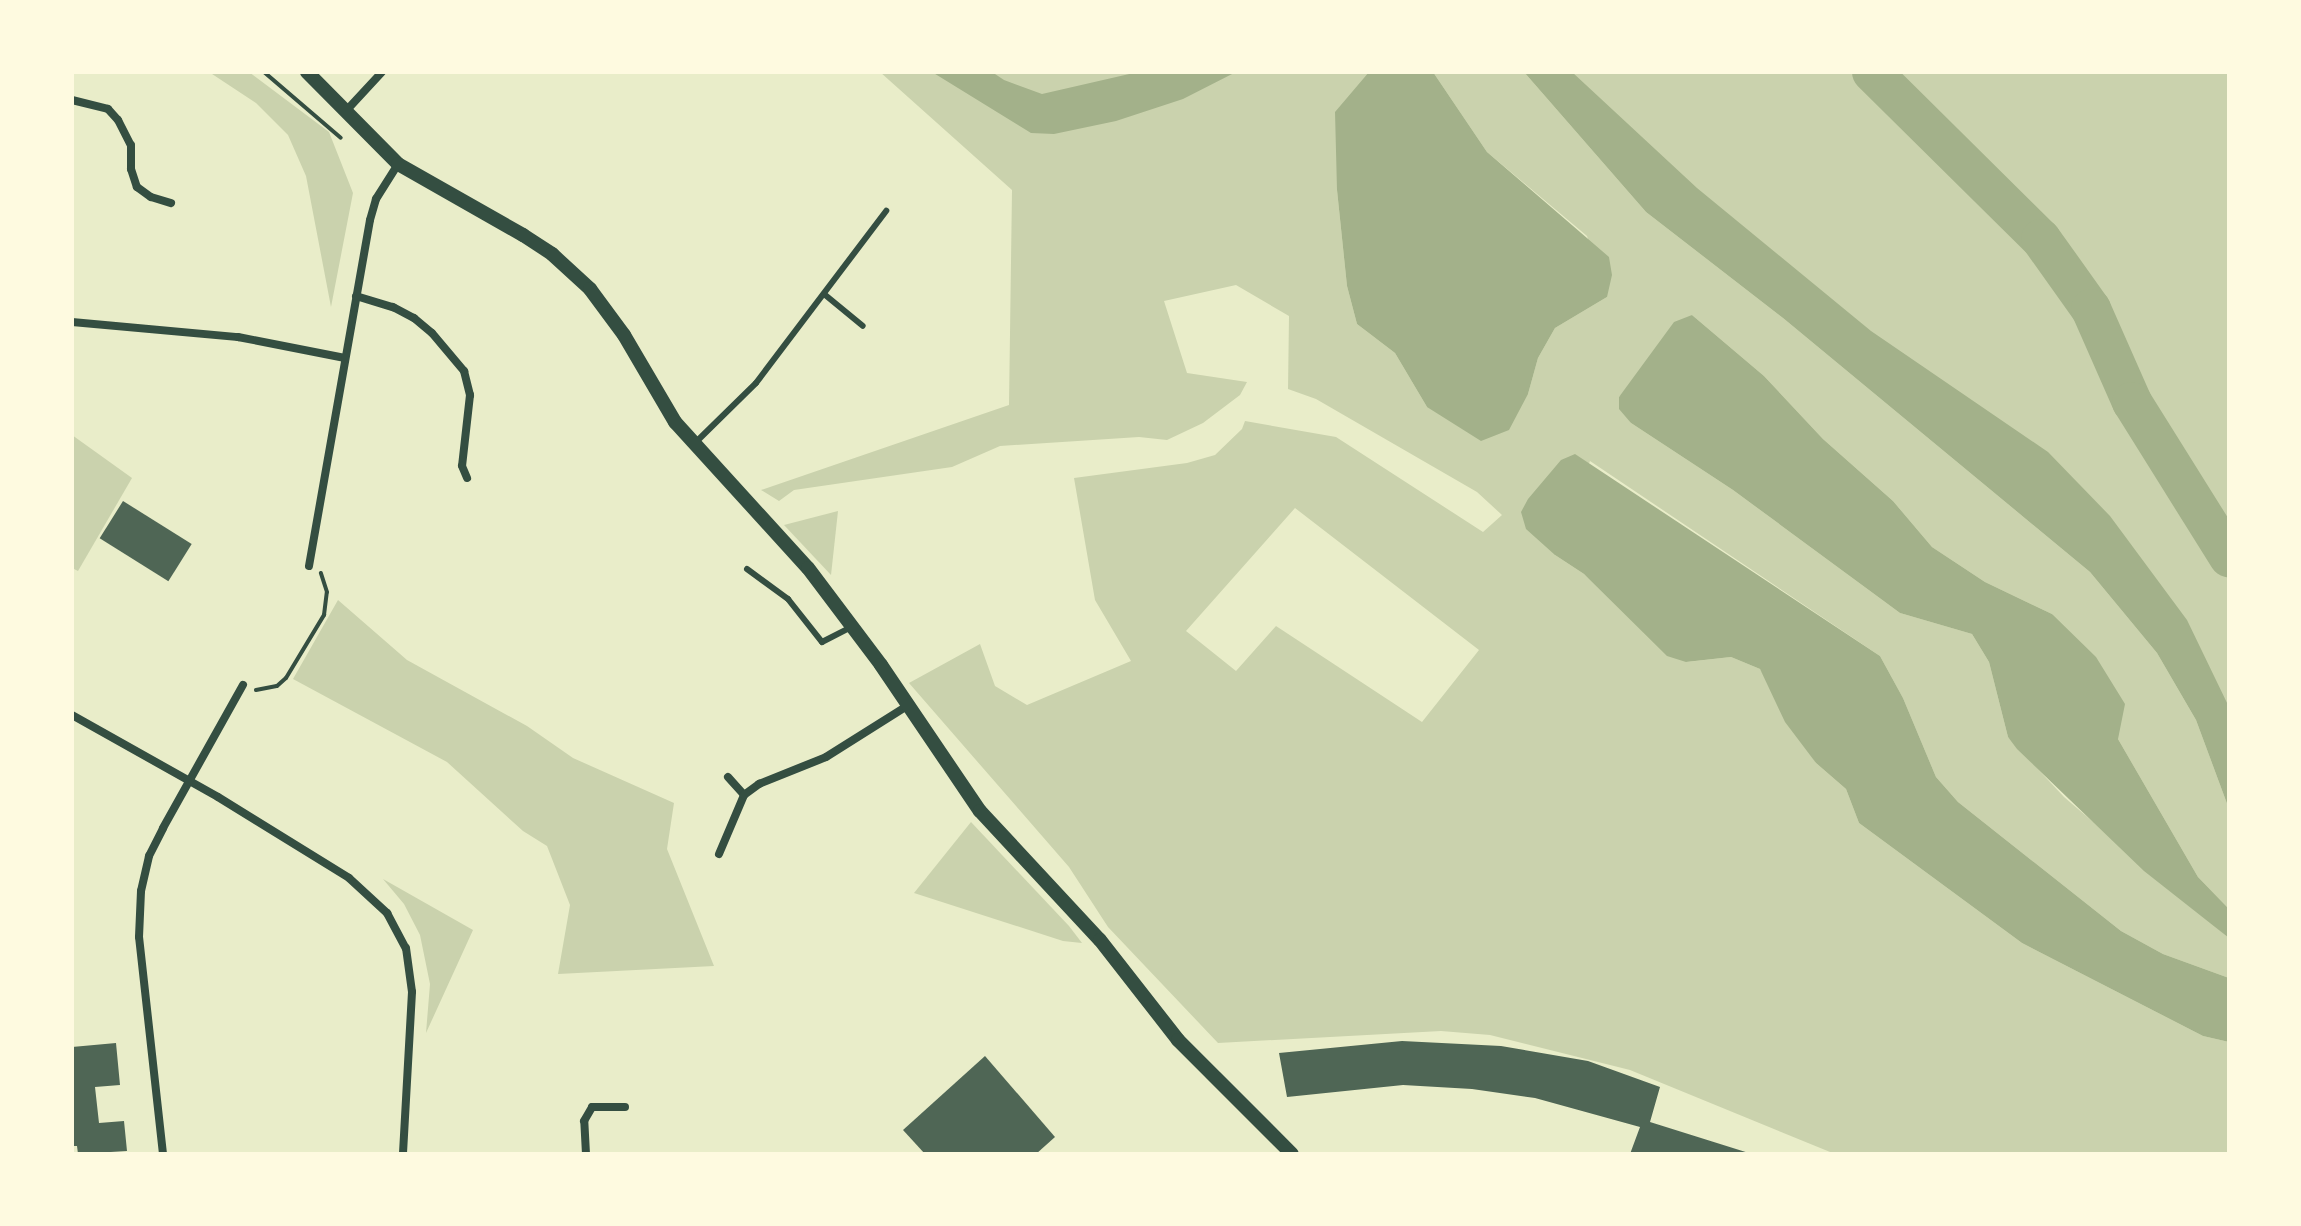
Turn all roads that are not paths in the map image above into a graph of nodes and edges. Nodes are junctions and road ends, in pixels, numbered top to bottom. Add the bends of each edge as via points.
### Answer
1 (307, 72) edge
2 (382, 72) edge
3 (72, 100) edge
4 (345, 112) junction
5 (398, 164) junction
6 (171, 203) dead end
7 (886, 211) dead end
8 (824, 294) junction
9 (356, 296) junction
10 (72, 322) edge
11 (863, 326) dead end
12 (345, 358) junction
13 (693, 444) junction
14 (467, 478) dead end
15 (309, 566) road end
16 (747, 569) dead end
17 (853, 626) junction
18 (243, 685) road end
19 (907, 706) junction
20 (72, 715) edge
21 (728, 777) dead end
22 (189, 782) junction
23 (744, 795) junction
24 (719, 854) dead end
25 (625, 1107) dead end
26 (163, 1154) edge
27 (403, 1154) edge
28 (586, 1154) edge
29 (1292, 1154) edge

1 - 4 street
2 - 4 street
3 - 6 street via 108,109 131,145 137,187
4 - 5 street
5 - 9 street via 376,199
5 - 13 street via 515,230 570,269 624,335
7 - 8 lane
8 - 11 lane
8 - 13 lane via 756,383
9 - 12 street
9 - 14 street via 414,318 464,371 470,395 462,466
10 - 12 street via 238,337
12 - 15 street
13 - 17 street via 784,540
16 - 17 lane via 788,599 822,642
17 - 19 street
18 - 22 street
19 - 23 street via 826,757
19 - 29 street via 980,811 1100,940 1178,1040
20 - 22 street
21 - 23 street
22 - 26 street via 149,856 141,891 139,937
22 - 27 street via 349,878 387,913 406,948 412,992
23 - 24 street
25 - 28 street via 592,1107 583,1134

